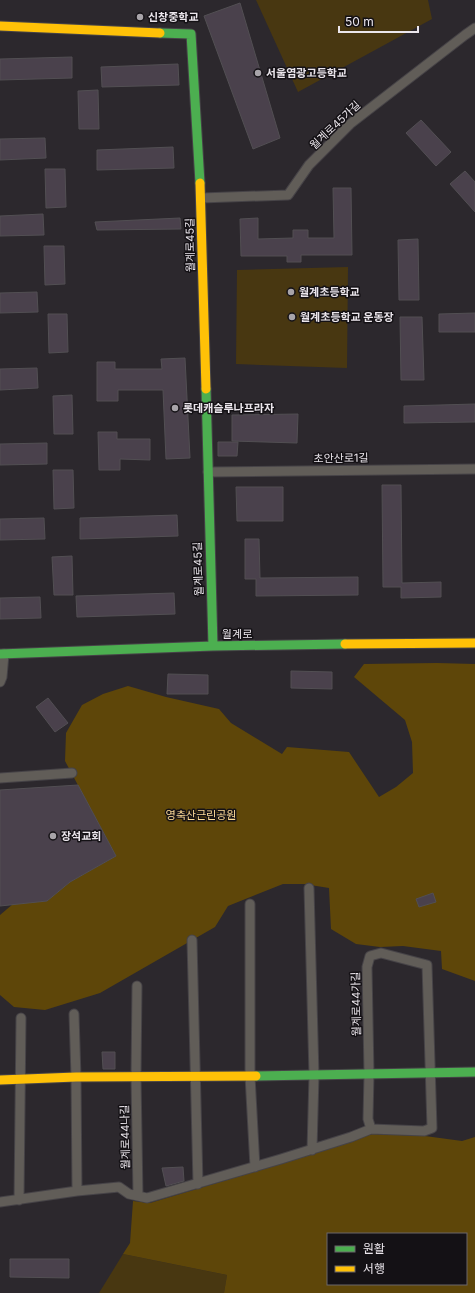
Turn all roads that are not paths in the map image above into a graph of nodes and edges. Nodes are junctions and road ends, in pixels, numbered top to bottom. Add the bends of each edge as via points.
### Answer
1 (0, 26) edge
2 (475, 28) edge
3 (201, 198) junction
4 (475, 469) edge
5 (208, 472) junction
6 (475, 643) edge
7 (212, 646) junction
8 (2, 654) edge
9 (0, 682) edge
10 (72, 773) dead end
11 (0, 778) edge
12 (309, 888) dead end
13 (250, 904) dead end
14 (192, 940) dead end
15 (137, 986) dead end
16 (74, 1014) dead end
17 (21, 1018) dead end
18 (475, 1072) edge
19 (430, 1073) junction
20 (369, 1074) junction
21 (314, 1075) junction
22 (250, 1076) junction
23 (76, 1077) junction
24 (136, 1077) junction
25 (195, 1078) junction
26 (19, 1079) junction
27 (0, 1080) edge
28 (371, 1129) junction
29 (312, 1150) junction
30 (255, 1167) junction
31 (198, 1184) junction
32 (77, 1191) junction
33 (138, 1196) junction
34 (19, 1200) junction
35 (0, 1202) edge

1 - 3 street, 월계로45길 via 191,34
2 - 3 street, 월계로45가길 via 350,124 309,165 288,195
3 - 5 street, 월계로45길
4 - 5 street, 초안산로1길
5 - 7 street, 월계로45길
6 - 7 street, 월계로
7 - 8 street, 월계로
8 - 9 street
10 - 11 street
12 - 21 street
13 - 22 street
14 - 25 street
15 - 24 street
16 - 23 street
17 - 26 street
18 - 19 street
19 - 20 street
19 - 20 street, 월계로44가길 via 426,964 381,953 370,956 367,967
19 - 28 street via 432,1128 424,1132
20 - 21 street
20 - 28 street via 368,1119
21 - 22 street
21 - 29 street
22 - 25 street
22 - 30 street
23 - 24 street
23 - 26 street
23 - 32 street
24 - 25 street
24 - 33 street, 월계로44나길
25 - 31 street
26 - 27 street
26 - 34 street
28 - 29 street
29 - 30 street
30 - 31 street
31 - 33 street via 148,1198
32 - 33 street via 120,1187 129,1194
32 - 34 street
34 - 35 street

